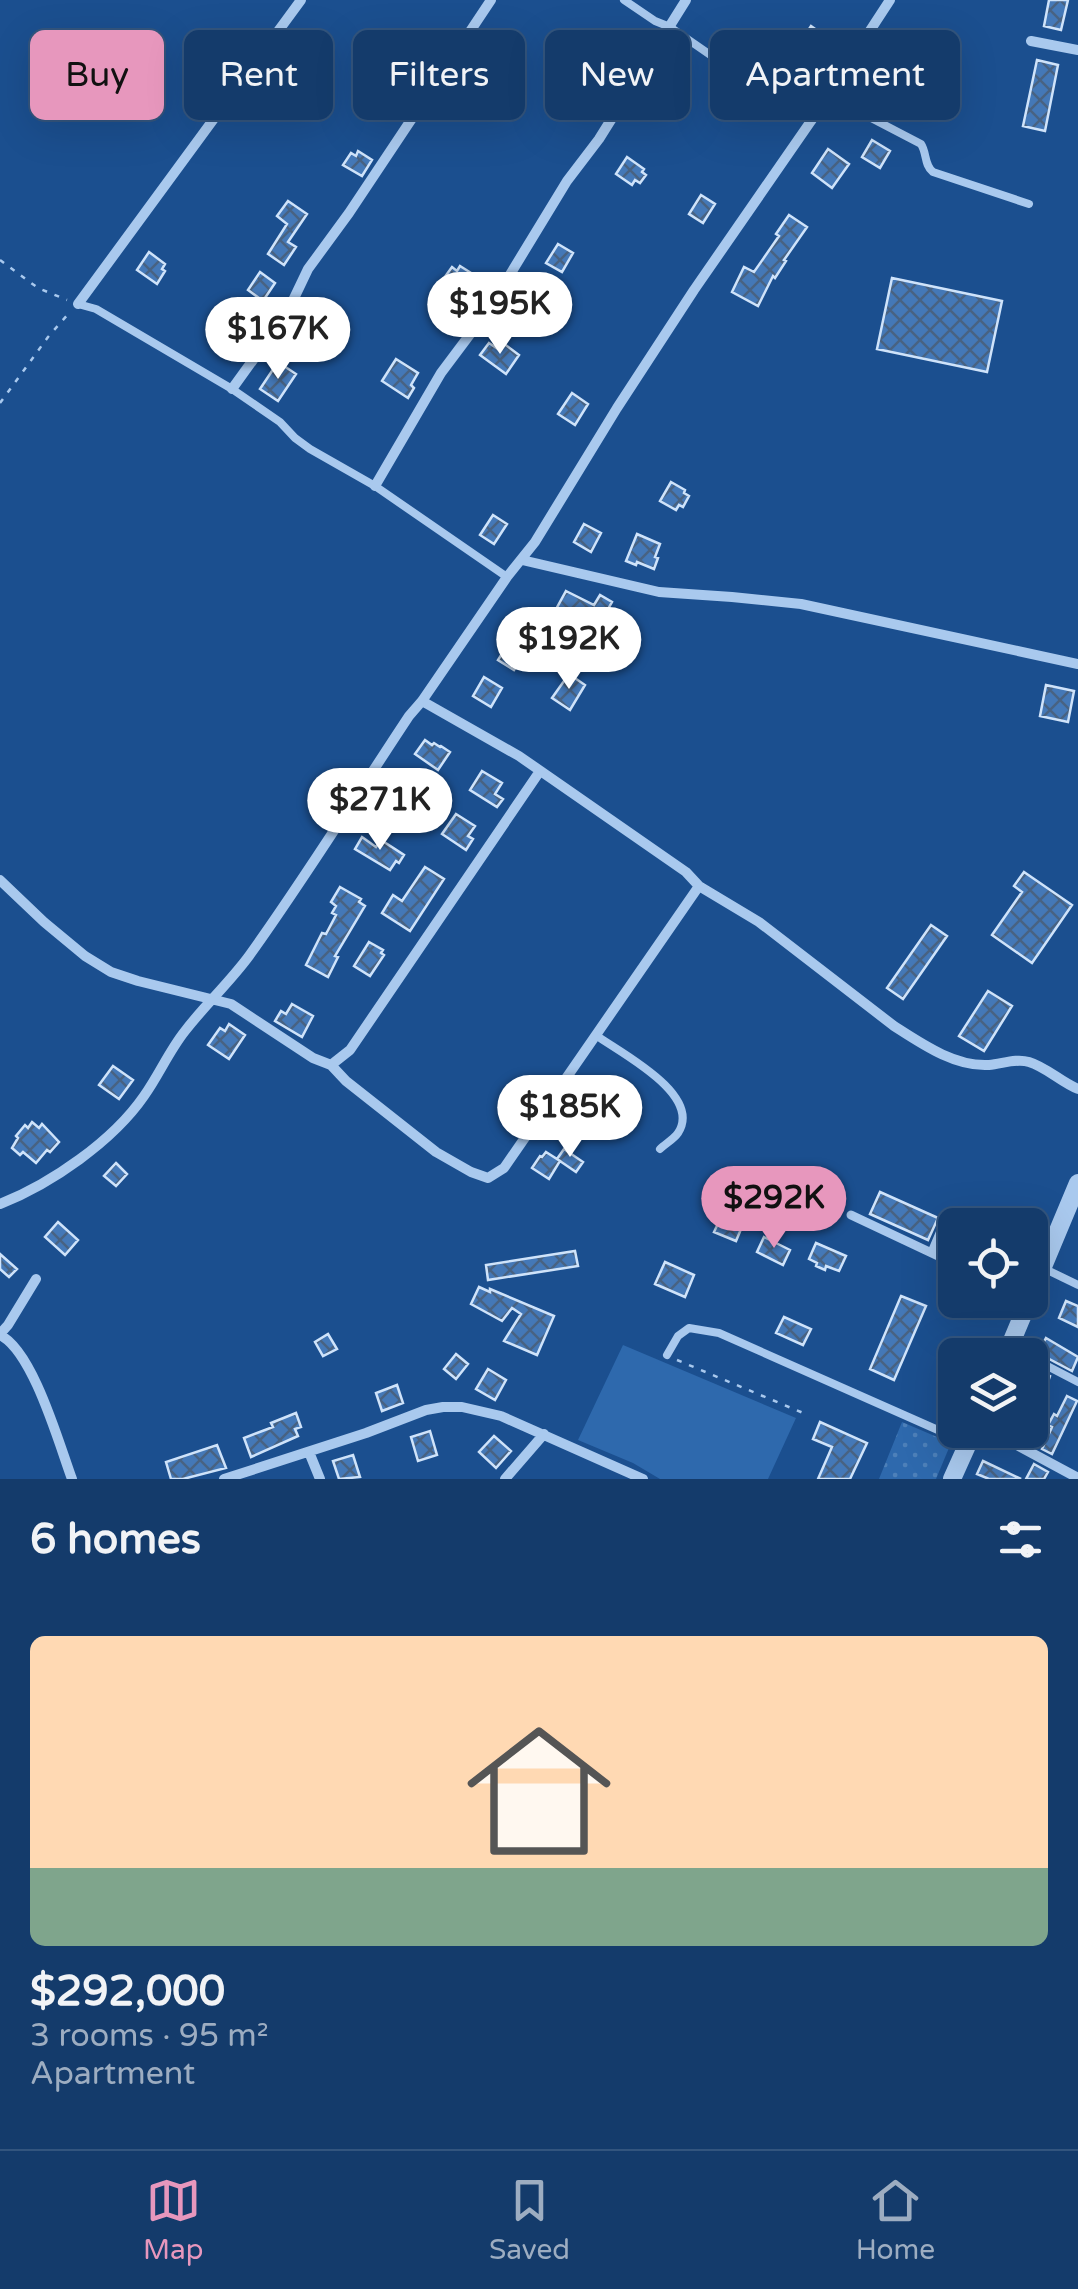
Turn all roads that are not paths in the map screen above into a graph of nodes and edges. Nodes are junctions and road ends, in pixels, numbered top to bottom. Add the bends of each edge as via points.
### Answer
1 (301, 0) edge
2 (490, 0) edge
3 (624, 0) edge
4 (686, 0) edge
5 (890, 0) edge
6 (670, 27) junction
7 (870, 30) edge
8 (1031, 41) dead end
9 (1078, 50) edge
10 (875, 120) edge
11 (811, 121) joint
12 (1028, 204) dead end
13 (78, 304) joint
14 (232, 388) junction
15 (375, 486) junction
16 (522, 560) junction
17 (506, 577) junction
18 (1078, 664) edge
19 (422, 701) junction
20 (540, 771) junction
21 (0, 880) edge
22 (699, 886) junction
23 (214, 998) junction
24 (597, 1036) junction
25 (331, 1064) junction
26 (1078, 1088) edge
27 (660, 1149) dead end
28 (1078, 1183) edge
29 (0, 1204) edge
30 (851, 1215) dead end
31 (938, 1238) edge
32 (932, 1252) junction
33 (938, 1255) edge
34 (1048, 1258) edge
35 (1048, 1270) edge
36 (36, 1279) dead end
37 (1078, 1285) edge
38 (0, 1334) edge
39 (667, 1355) road end
40 (1048, 1368) edge
41 (1078, 1382) edge
42 (938, 1423) edge
43 (544, 1434) junction
44 (966, 1448) edge
45 (1022, 1448) edge
46 (310, 1452) junction
47 (1078, 1478) edge
48 (72, 1479) edge
49 (224, 1479) edge
50 (320, 1479) edge
51 (504, 1479) edge
52 (643, 1479) edge
53 (952, 1479) edge

1 - 13 street
2 - 14 street
3 - 6 lane
4 - 6 street
5 - 7 street
6 - 11 lane
6 - 15 street
8 - 9 street
10 - 12 lane via 921,144 933,172
11 - 16 street
13 - 14 lane
14 - 15 lane via 295,438
15 - 17 lane
16 - 17 street
16 - 18 street via 659,592 801,604
17 - 19 street
19 - 20 street
19 - 23 street
20 - 22 street
20 - 25 street via 350,1050
21 - 23 street via 111,972
22 - 24 street
22 - 26 street via 937,1052 972,1064 1024,1060
23 - 25 street
23 - 29 street via 114,1130 45,1182
24 - 25 street via 504,1168 488,1178 436,1152
24 - 27 lane via 678,1100 679,1132
28 - 34 street
30 - 32 street
31 - 32 street
32 - 33 street
35 - 37 lane
36 - 38 street
38 - 48 street via 18,1349
39 - 42 lane via 689,1328 718,1333
40 - 41 lane
43 - 46 street via 501,1416 442,1407
43 - 51 street
43 - 52 street
44 - 53 street
45 - 47 street
46 - 49 street
46 - 50 street

